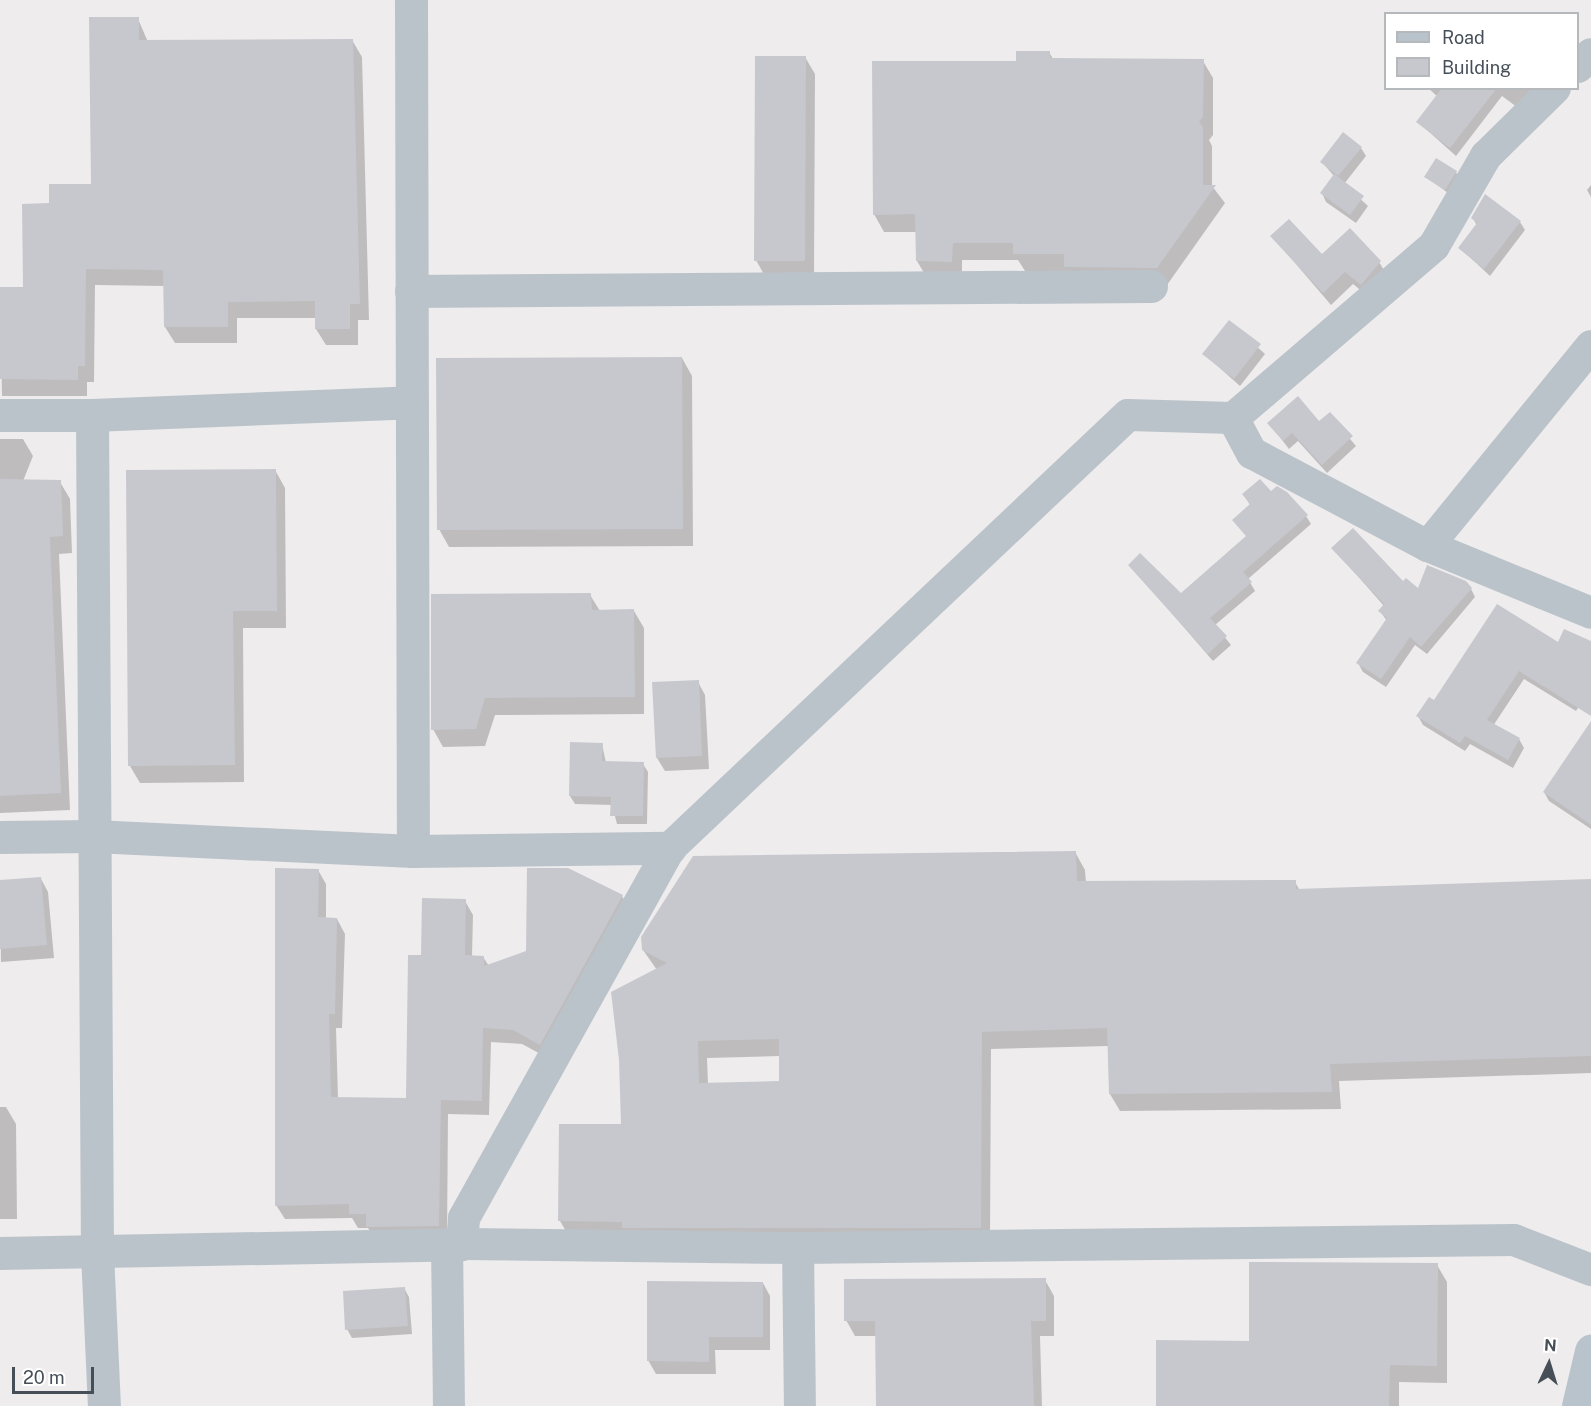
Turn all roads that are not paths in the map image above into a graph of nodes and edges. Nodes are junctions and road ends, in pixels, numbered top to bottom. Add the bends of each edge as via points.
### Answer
1 (411, 0) edge
2 (1591, 54) edge
3 (1579, 66) edge
4 (1553, 90) edge
5 (1151, 286) dead end
6 (411, 291) junction
7 (1591, 346) edge
8 (412, 402) junction
9 (0, 415) edge
10 (92, 415) junction
11 (1233, 418) junction
12 (1428, 546) junction
13 (1591, 613) edge
14 (93, 836) junction
15 (0, 837) edge
16 (670, 848) junction
17 (413, 851) junction
18 (455, 1244) junction
19 (798, 1248) junction
20 (0, 1253) edge
21 (97, 1253) junction
22 (1591, 1270) edge
23 (1591, 1351) edge
24 (104, 1406) edge
25 (448, 1406) edge
26 (800, 1406) edge
27 (1578, 1406) edge

1 - 6 street
2 - 3 street
4 - 11 street via 1486,156 1434,246
5 - 6 street
6 - 8 street
7 - 12 street
8 - 10 street
8 - 17 street
9 - 10 street
10 - 14 street
11 - 12 street via 1252,453
11 - 16 street via 1128,415
12 - 13 street
14 - 15 street
14 - 17 street
14 - 21 street
16 - 17 street
16 - 18 street via 464,1218
18 - 19 street
18 - 21 street
18 - 25 street
19 - 22 street via 1514,1240
19 - 26 street
20 - 21 street
21 - 24 street
23 - 27 main road

